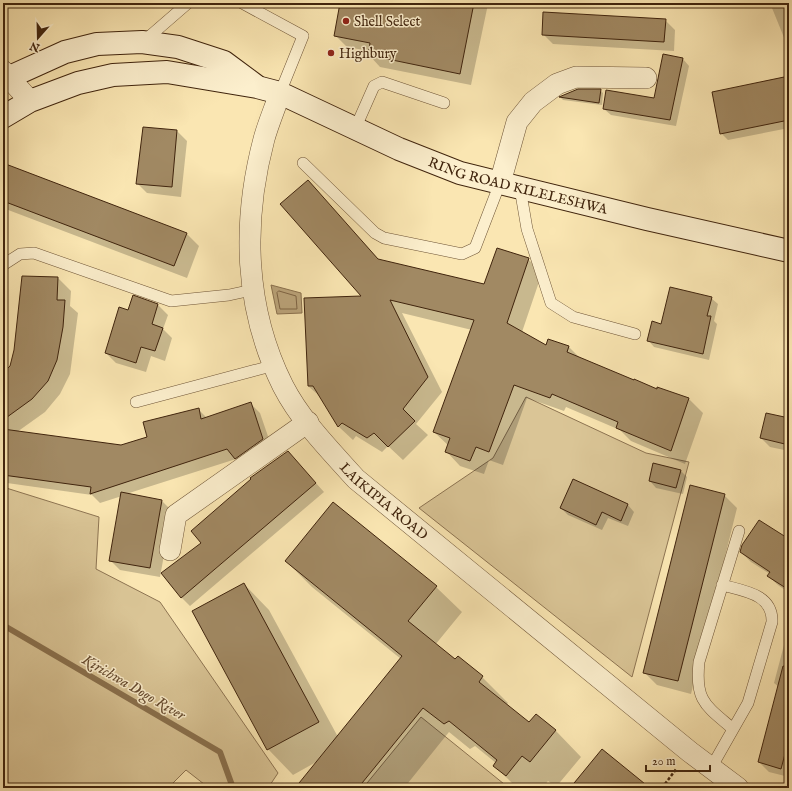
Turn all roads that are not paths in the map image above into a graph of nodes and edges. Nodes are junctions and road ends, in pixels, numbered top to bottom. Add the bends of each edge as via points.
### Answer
1 (188, 3) edge
2 (242, 3) edge
3 (142, 42) junction
4 (5, 76) edge
5 (646, 78) dead end
6 (257, 87) junction
7 (280, 94) junction
8 (30, 101) junction
9 (444, 103) dead end
10 (3, 116) edge
11 (355, 129) junction
12 (303, 163) dead end
13 (510, 186) junction
14 (789, 251) edge
15 (3, 265) edge
16 (252, 290) junction
17 (635, 334) dead end
18 (275, 365) junction
19 (136, 402) dead end
20 (308, 422) junction
21 (738, 531) dead end
22 (170, 550) dead end
23 (722, 585) junction
24 (733, 729) junction
25 (711, 768) junction
26 (738, 788) edge

1 - 3 lane
2 - 7 lane via 303,36
3 - 4 main road via 97,44 65,52
3 - 6 main road via 178,47 224,62
4 - 8 street
5 - 13 street via 576,78 557,84 533,102 517,122
6 - 7 main road, RING ROAD KILELESHWA
6 - 8 main road via 167,72 113,75 78,83
7 - 11 main road, RING ROAD KILELESHWA
7 - 16 street, LAIKIPIA ROAD via 264,137 255,177 250,214 249,254
8 - 10 main road
9 - 11 lane via 382,82 374,86
11 - 13 main road, RING ROAD KILELESHWA via 460,173
12 - 13 lane via 375,233 384,238 462,254 475,248
13 - 14 main road, RING ROAD KILELESHWA
13 - 17 lane via 551,303 573,317
15 - 16 lane via 20,254 34,253 171,301
16 - 18 street, LAIKIPIA ROAD
18 - 19 lane
18 - 20 street, LAIKIPIA ROAD via 283,386
20 - 22 street via 176,515
20 - 25 street, LAIKIPIA ROAD via 356,479
21 - 23 lane
23 - 24 lane via 699,662 697,680 702,699
23 - 24 lane via 761,598 770,605 772,613 772,622 748,703
24 - 25 lane
25 - 26 street, LAIKIPIA ROAD

